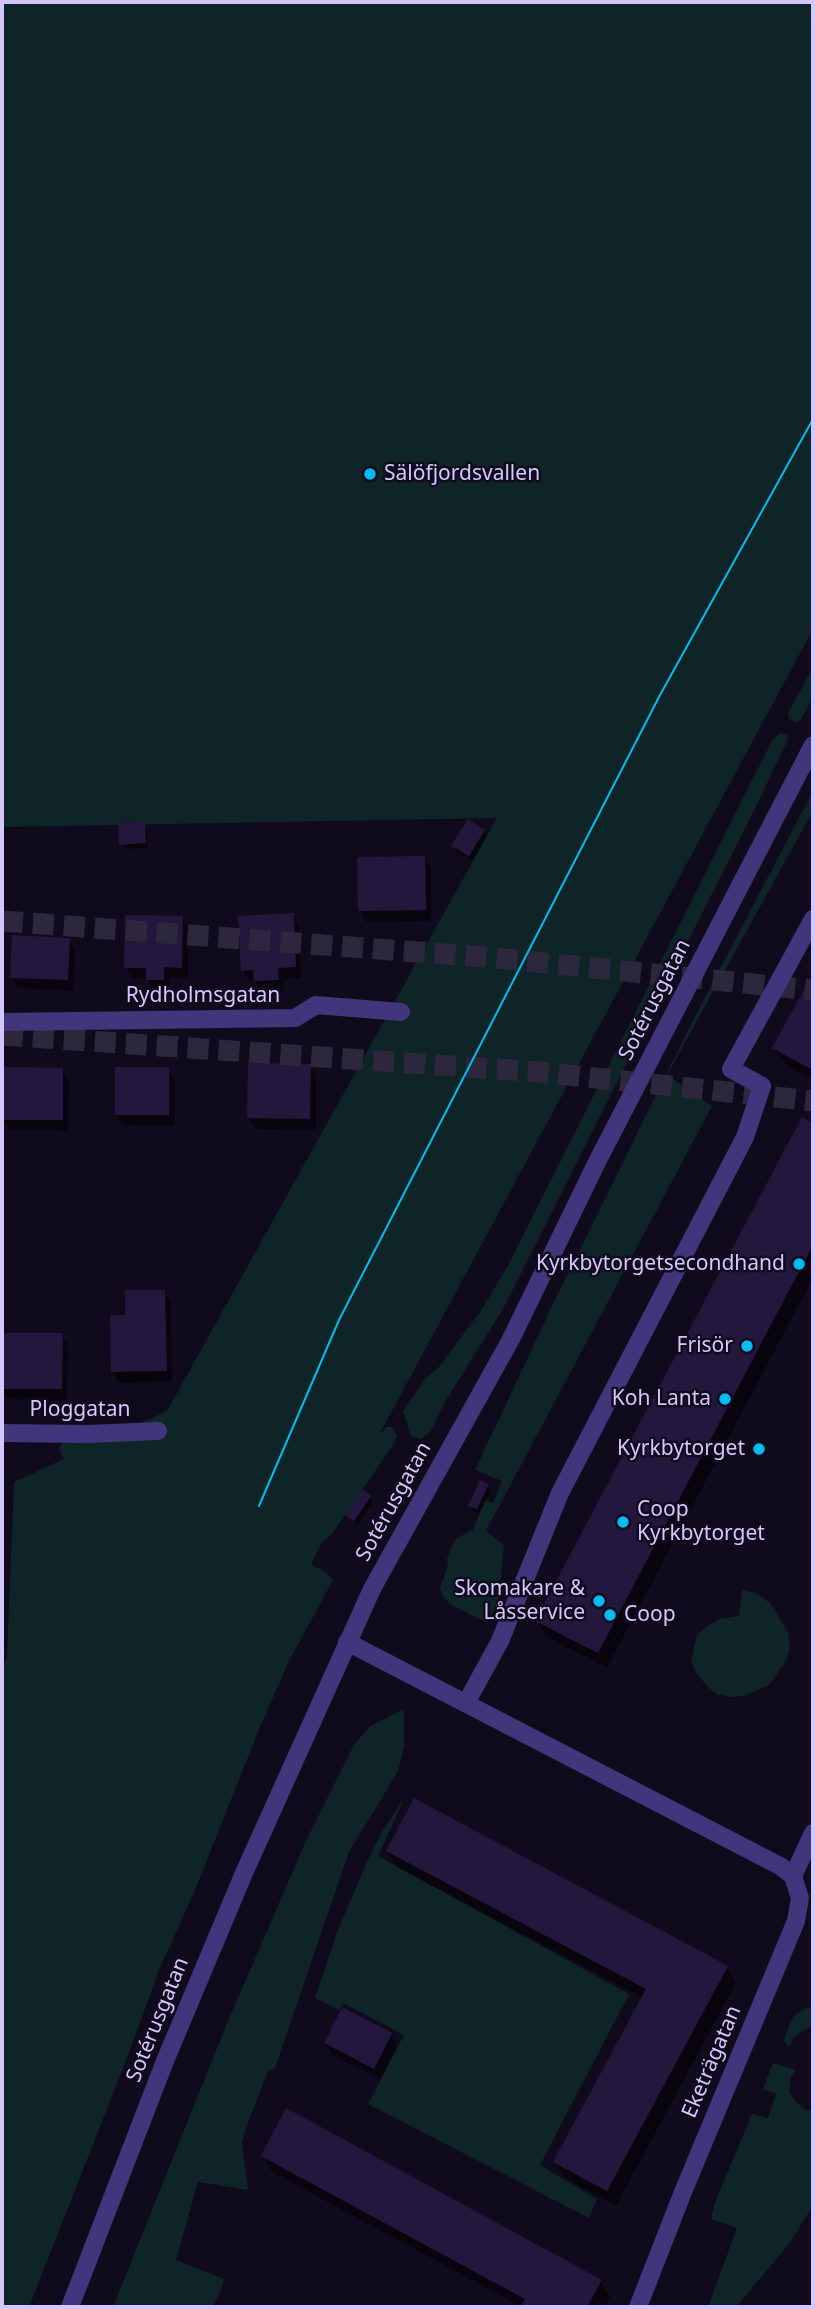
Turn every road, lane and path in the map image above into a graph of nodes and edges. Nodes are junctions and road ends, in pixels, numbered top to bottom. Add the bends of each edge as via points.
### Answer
1 (813, 745) edge
2 (813, 919) edge
3 (401, 1012) dead end
4 (2, 1022) edge
5 (158, 1432) dead end
6 (2, 1433) edge
7 (347, 1642) junction
8 (466, 1703) junction
9 (813, 1833) edge
10 (793, 1876) junction
11 (70, 2307) edge
12 (638, 2307) edge

1 - 7 street, Sotérusgatan via 511,1339
2 - 8 street via 731,1069 762,1086 745,1137 560,1493 500,1641
3 - 4 street, Rydholmsgatan via 316,1005 295,1018
5 - 6 street, Ploggatan
7 - 8 street
7 - 11 street, Sotérusgatan via 175,2036
8 - 10 street
9 - 10 street
10 - 12 street, Eketrägatan via 800,1898 796,1921

